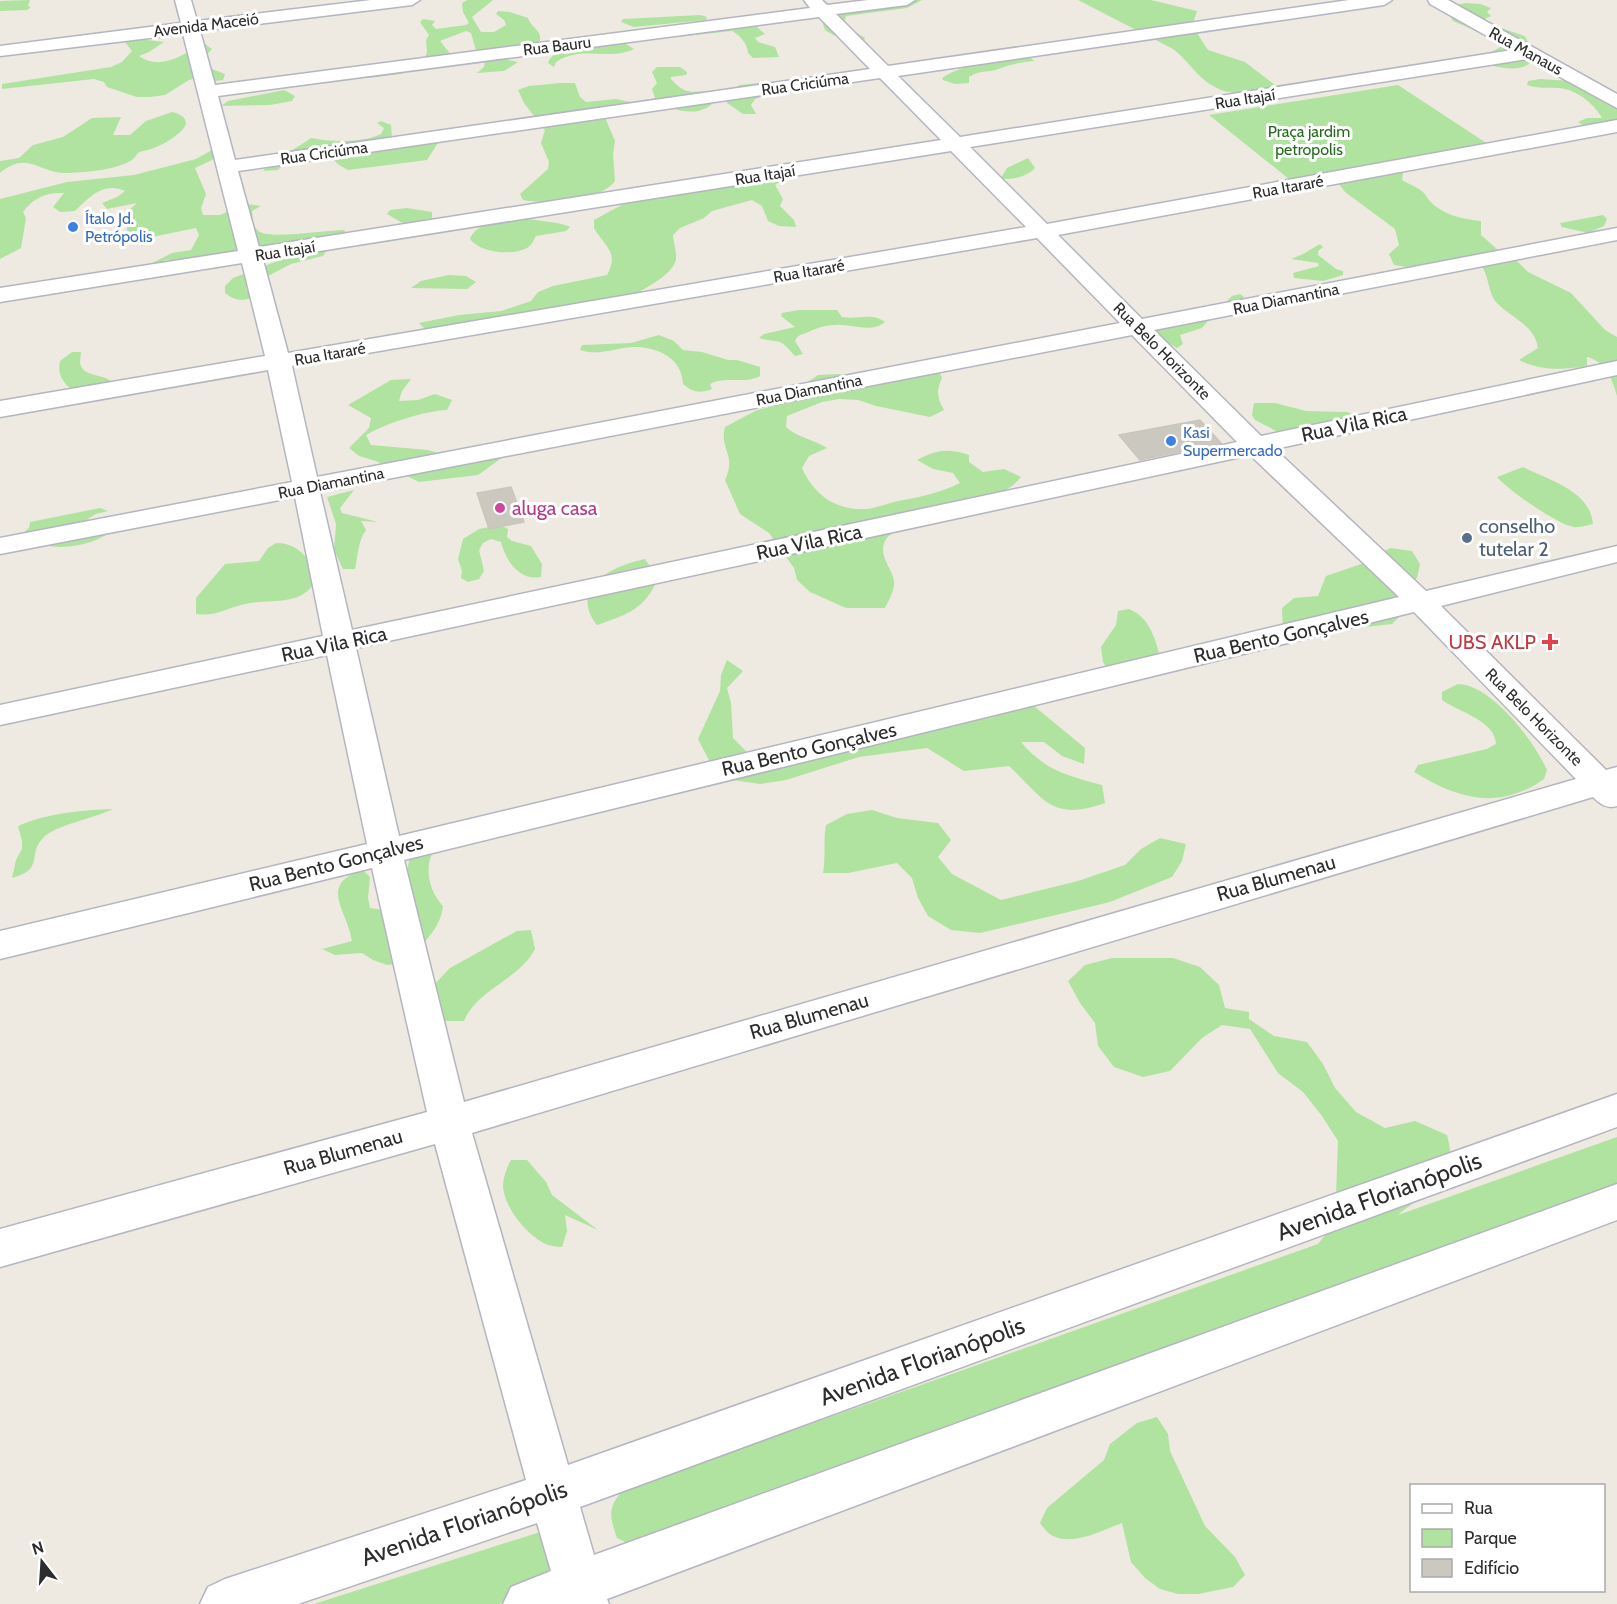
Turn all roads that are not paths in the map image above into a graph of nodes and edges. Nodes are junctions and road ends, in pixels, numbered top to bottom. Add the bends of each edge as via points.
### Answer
1 (324, 0) edge
2 (412, 0) edge
3 (907, 0) edge
4 (1384, 0) edge
5 (1436, 0) edge
6 (818, 6) edge
7 (188, 14) edge
8 (0, 40) edge
9 (0, 51) edge
10 (1530, 53) junction
11 (885, 72) junction
12 (207, 92) junction
13 (1617, 102) edge
14 (1617, 126) edge
15 (957, 145) junction
16 (226, 167) junction
17 (1043, 231) junction
18 (1617, 234) edge
19 (252, 257) junction
20 (0, 295) edge
21 (1138, 327) junction
22 (279, 363) junction
23 (1617, 368) edge
24 (0, 410) edge
25 (1256, 445) junction
26 (307, 487) junction
27 (0, 546) edge
28 (1617, 554) edge
29 (1422, 603) junction
30 (341, 643) junction
31 (0, 715) edge
32 (1611, 787) edge
33 (386, 851) junction
34 (0, 945) edge
35 (1617, 1110) edge
36 (448, 1123) junction
37 (1617, 1202) edge
38 (0, 1248) edge
39 (552, 1494) junction
40 (582, 1595) edge
41 (225, 1604) edge
42 (528, 1604) edge

1 - 7 street, Avenida Maceió
2 - 7 street, Avenida Maceió
3 - 6 street, Rua Bauru
4 - 11 street, Rua Criciúma
5 - 10 street, Rua Manaus
6 - 11 street, Rua Belo Horizonte
6 - 12 street, Rua Bauru
7 - 8 street, Avenida Maceió
7 - 9 street, Avenida Maceió
7 - 12 street
10 - 13 street, Rua Manaus
10 - 15 street, Rua Itajaí
11 - 15 street, Rua Belo Horizonte
11 - 16 street, Rua Criciúma
12 - 16 street
14 - 17 street, Rua Itararé
15 - 17 street, Rua Belo Horizonte
15 - 19 street, Rua Itajaí
16 - 19 street
17 - 21 street, Rua Belo Horizonte
17 - 22 street, Rua Itararé
18 - 21 street, Rua Diamantina
19 - 20 street, Rua Itajaí
19 - 22 street
21 - 25 street, Rua Belo Horizonte
21 - 26 street, Rua Diamantina
22 - 24 street, Rua Itararé
22 - 26 street
23 - 25 street, Rua Vila Rica
25 - 29 street, Rua Belo Horizonte
25 - 30 street, Rua Vila Rica
26 - 27 street, Rua Diamantina
26 - 30 street
28 - 29 street, Rua Bento Gonçalves
29 - 32 street, Rua Belo Horizonte
29 - 33 street, Rua Bento Gonçalves
30 - 31 street, Rua Vila Rica
30 - 33 street
32 - 36 street, Rua Blumenau
33 - 34 street, Rua Bento Gonçalves
33 - 36 street
35 - 39 street, Avenida Florianópolis
36 - 38 street, Rua Blumenau
36 - 39 street
37 - 40 street via 741,1524
39 - 40 street
39 - 41 street, Avenida Florianópolis
40 - 42 street

